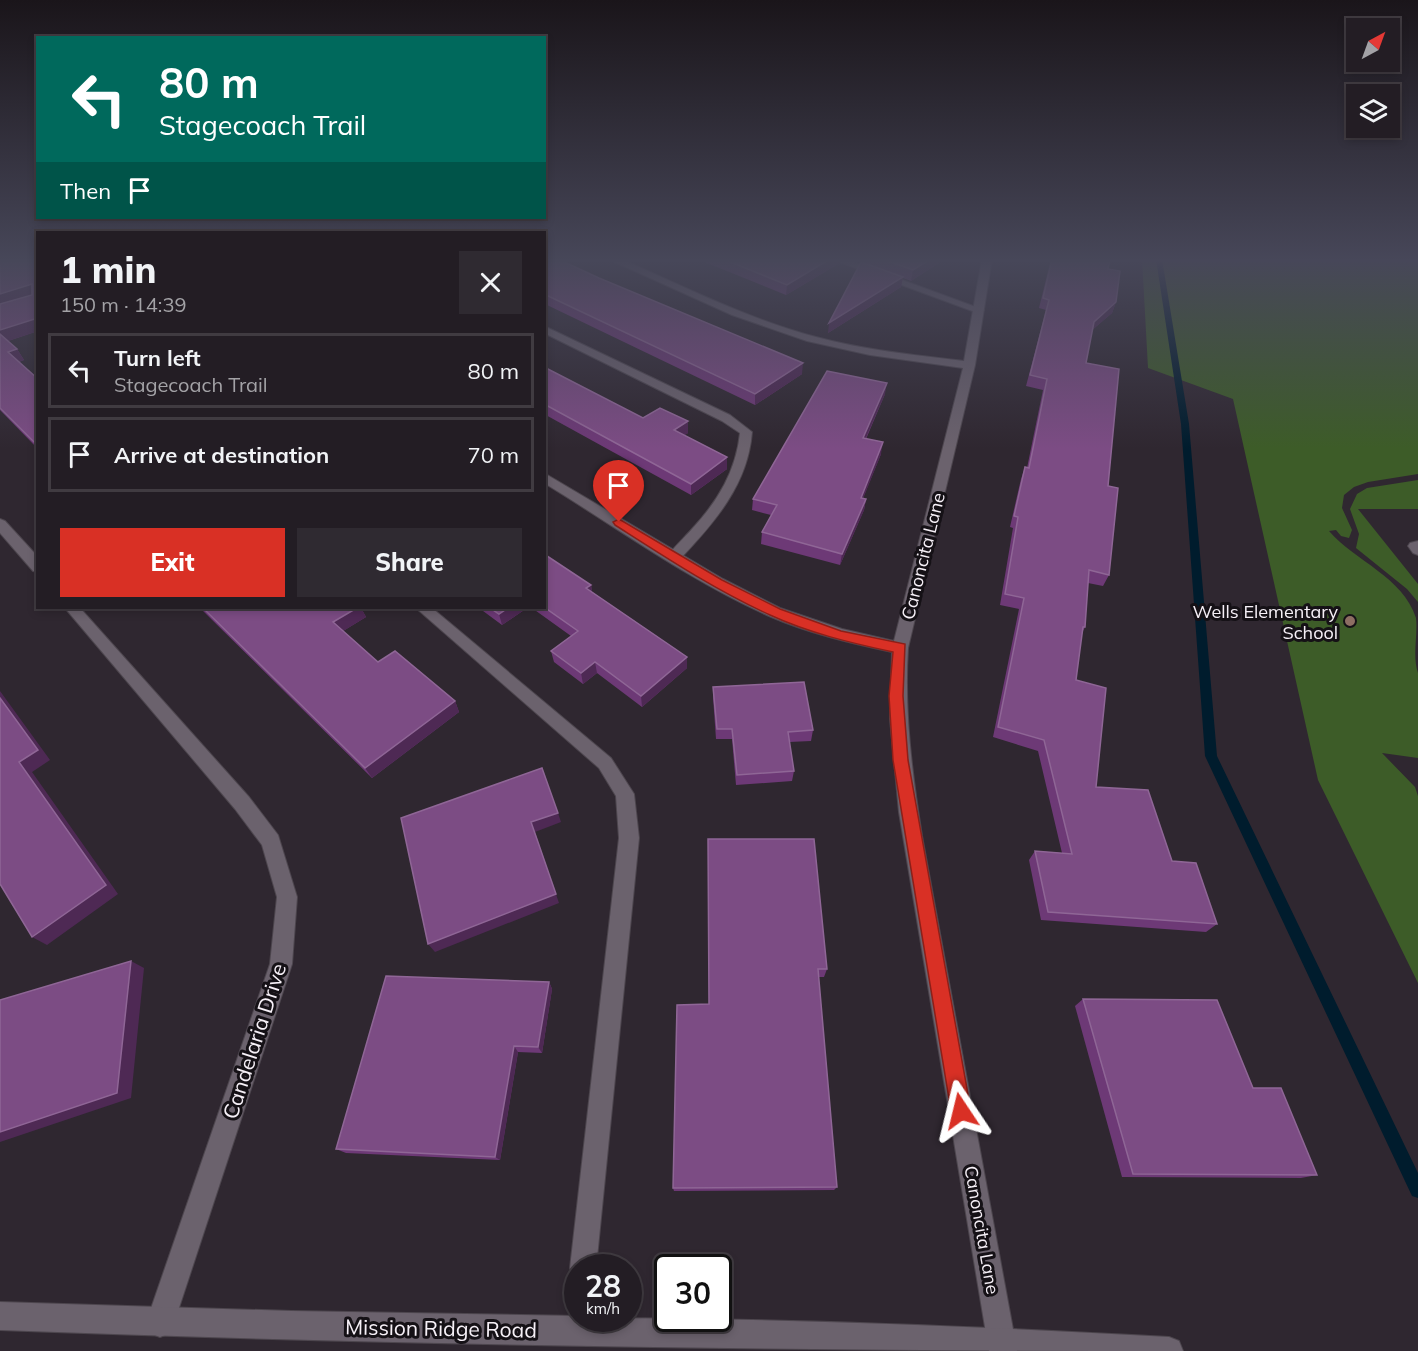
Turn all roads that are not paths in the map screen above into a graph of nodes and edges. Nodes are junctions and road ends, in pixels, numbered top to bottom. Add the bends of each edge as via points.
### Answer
1 (761, 322) edge
2 (977, 322) edge
3 (546, 330) edge
4 (969, 365) junction
5 (546, 478) edge
6 (0, 524) edge
7 (674, 556) junction
8 (36, 565) edge
9 (73, 609) edge
10 (424, 609) edge
11 (900, 648) junction
12 (584, 1254) edge
13 (0, 1316) edge
14 (160, 1323) junction
15 (576, 1334) edge
16 (1003, 1345) edge
17 (1169, 1351) edge

1 - 4 street via 810,339
2 - 4 street, Canoncita Lane
3 - 7 street via 726,418 746,432 746,452 720,504 711,519
4 - 11 street, Canoncita Lane
5 - 7 street
6 - 8 street
7 - 11 street via 776,612 840,635
9 - 14 street, Candelaria Drive via 242,803 271,842 287,897 281,964
10 - 12 street via 605,763 625,794 628,838
11 - 16 street, Canoncita Lane via 896,696 900,760
13 - 14 street, Mission Ridge Road
14 - 15 street, Mission Ridge Road
15 - 16 street, Mission Ridge Road
16 - 17 street, Mission Ridge Road

